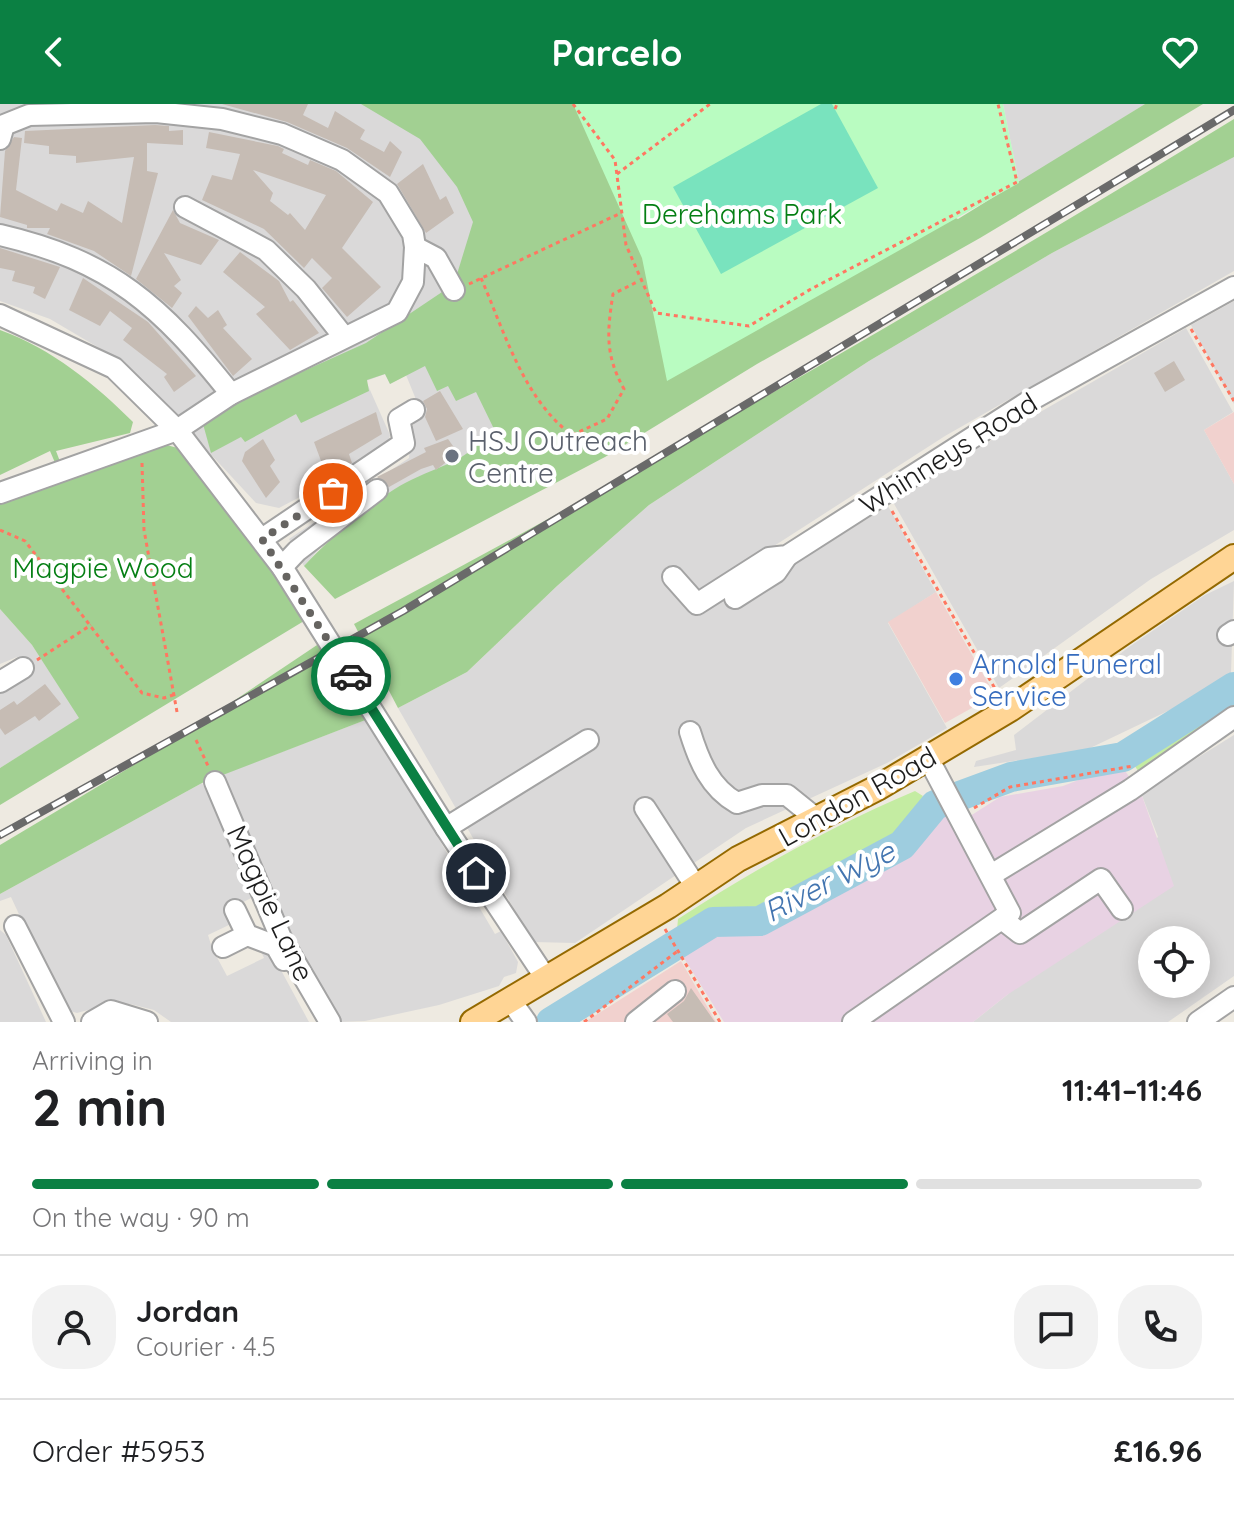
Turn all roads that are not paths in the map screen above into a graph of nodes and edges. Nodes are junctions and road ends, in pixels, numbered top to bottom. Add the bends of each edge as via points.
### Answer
1 (0, 139) edge
2 (185, 207) dead end
3 (0, 235) edge
4 (415, 247) junction
5 (1234, 287) edge
6 (454, 290) road end
7 (0, 315) edge
8 (344, 337) junction
9 (231, 394) junction
10 (414, 410) dead end
11 (177, 430) junction
12 (377, 490) dead end
13 (0, 493) edge
14 (262, 539) junction
15 (787, 556) junction
16 (1234, 557) edge
17 (282, 567) junction
18 (673, 577) dead end
19 (735, 598) dead end
20 (23, 668) road end
21 (0, 682) edge
22 (1234, 717) edge
23 (690, 732) dead end
24 (588, 740) dead end
25 (928, 758) junction
26 (215, 782) road end
27 (645, 808) dead end
28 (818, 820) junction
29 (446, 828) junction
30 (991, 875) junction
31 (696, 887) junction
32 (1122, 909) dead end
33 (235, 910) dead end
34 (1002, 919) junction
35 (15, 926) dead end
36 (247, 935) junction
37 (223, 947) dead end
38 (547, 980) junction
39 (675, 991) dead end
40 (1234, 997) edge
41 (521, 1014) edge
42 (64, 1022) edge
43 (92, 1022) edge
44 (147, 1022) edge
45 (320, 1022) edge
46 (330, 1022) edge
47 (473, 1022) edge
48 (636, 1022) edge
49 (853, 1022) edge
50 (1198, 1022) edge

1 - 4 street via 4,125 29,115 156,112 237,122 282,134 342,160 388,193 413,234
2 - 8 street via 266,250
3 - 9 street via 97,268 141,296 184,335
4 - 6 street via 436,258
4 - 8 street via 413,282 397,312
5 - 15 street, Whinneys Road via 1031,400
7 - 11 street via 114,368
8 - 9 street
9 - 11 street
10 - 14 street via 399,419 404,443
11 - 13 street
11 - 14 street
12 - 17 street
14 - 17 street
15 - 18 street, Whinneys Road via 769,558 697,604
15 - 19 street via 776,572
16 - 25 main road, London Road via 1010,709
17 - 29 street
20 - 21 street
22 - 30 street via 1140,783
23 - 28 street via 720,793 737,803 787,795
24 - 29 street
25 - 28 main road, London Road
25 - 30 street
26 - 46 street, Magpie Lane via 281,938
27 - 31 street
28 - 31 main road, London Road via 738,859
29 - 38 street
30 - 34 street via 1010,913
31 - 38 main road, London Road
32 - 34 street via 1101,879 1020,933
33 - 36 street
34 - 49 street
35 - 42 street
36 - 37 street
36 - 45 street via 276,946
38 - 41 main road, London Road
39 - 48 street
40 - 50 street
41 - 47 main road, London Road
43 - 44 street via 111,1011

